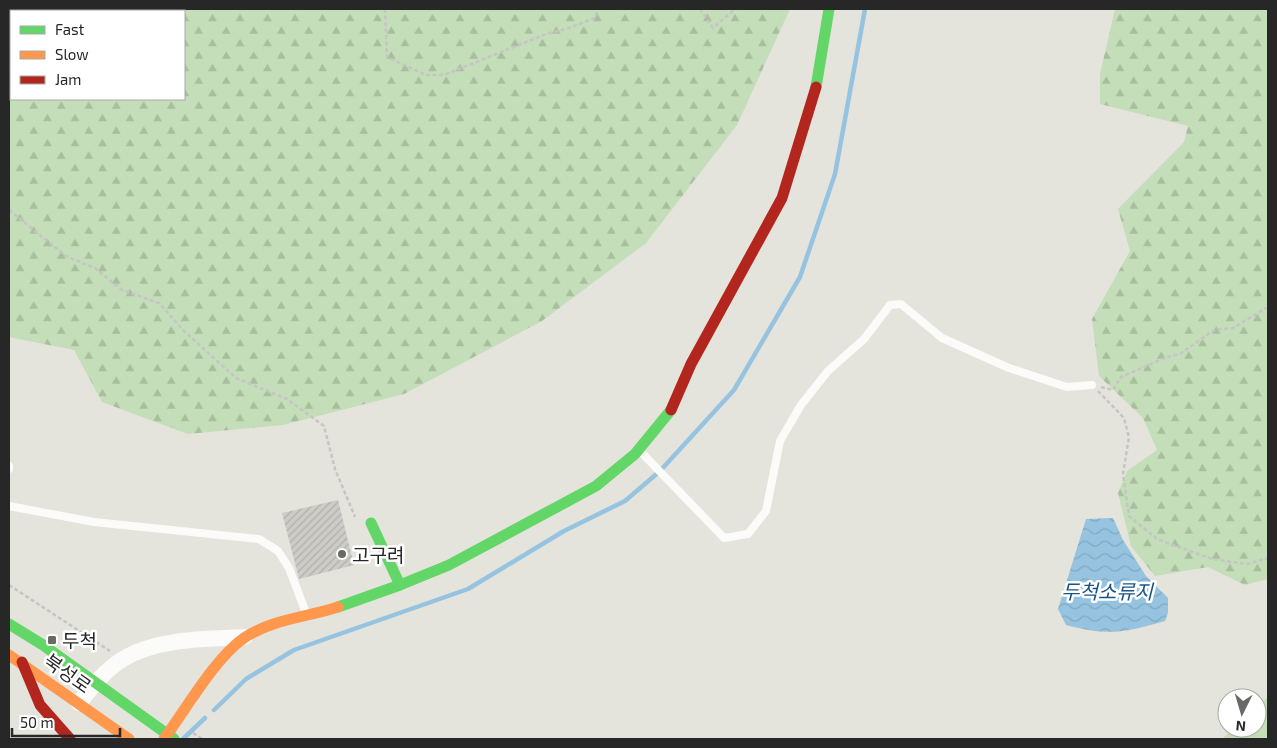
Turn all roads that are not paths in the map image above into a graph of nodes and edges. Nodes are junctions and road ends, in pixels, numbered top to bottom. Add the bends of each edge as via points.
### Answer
1 (829, 9) edge
2 (1092, 384) road end
3 (643, 453) junction
4 (9, 506) edge
5 (371, 523) road end
6 (400, 585) junction
7 (306, 614) junction
8 (9, 624) edge
9 (245, 637) junction
10 (9, 655) edge
11 (22, 662) junction
12 (95, 683) junction
13 (79, 703) junction
14 (70, 739) edge
15 (129, 739) edge
16 (164, 739) edge
17 (174, 739) edge

1 - 3 street via 814,96 782,198 691,364 668,416
2 - 3 lane via 1067,387 1009,368 942,338 901,304 890,305 864,339 828,371 801,404 780,441 766,511 748,534 724,538
3 - 6 street via 596,486 449,565
4 - 7 lane via 94,522 259,539 278,551
5 - 6 street
6 - 7 street via 331,609
7 - 9 street
8 - 12 street, 북성로
9 - 12 street via 180,640 136,653 123,659
9 - 16 street via 224,656
10 - 11 street, 북성로
11 - 13 street, 북성로
11 - 14 street via 39,707
12 - 13 street
12 - 17 street, 북성로
13 - 15 street, 북성로

